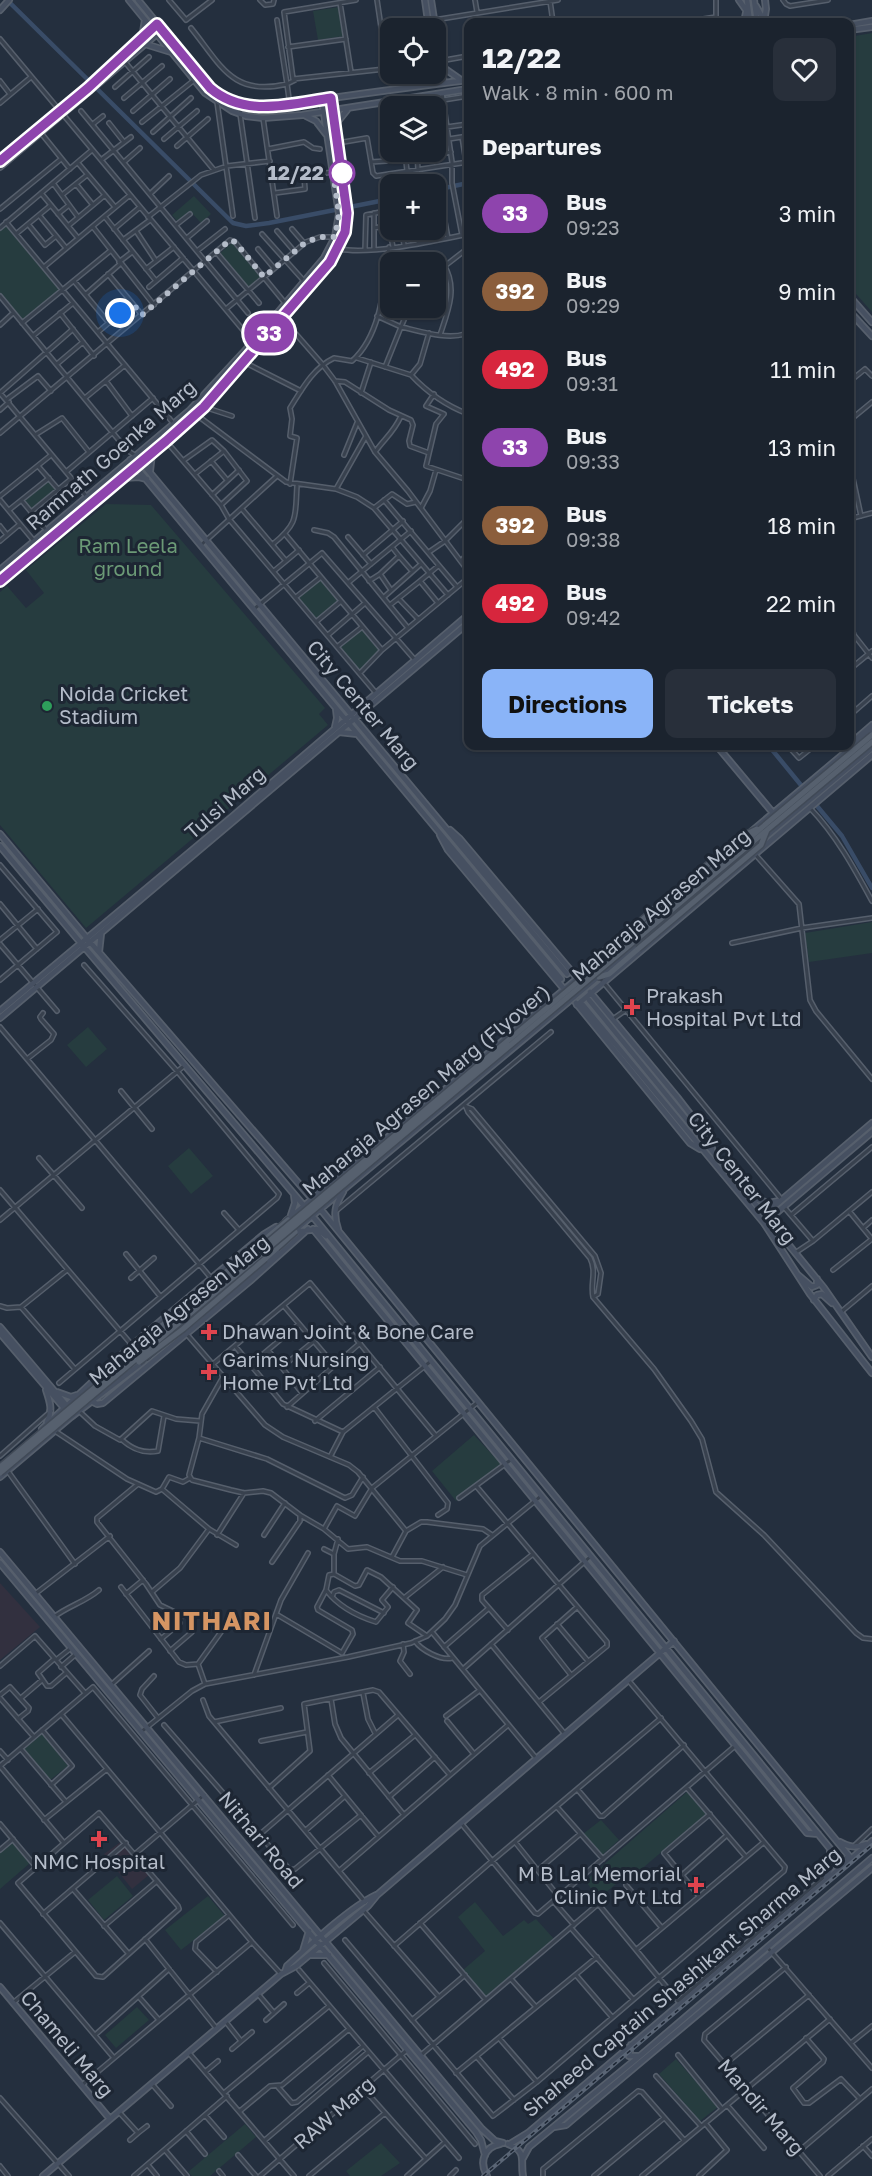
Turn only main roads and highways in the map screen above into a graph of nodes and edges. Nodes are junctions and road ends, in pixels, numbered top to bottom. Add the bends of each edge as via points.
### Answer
1 (872, 735) edge
2 (872, 742) edge
3 (766, 827) junction
4 (592, 966) road end
5 (600, 977) road end
6 (288, 1220) road end
7 (295, 1232) road end
8 (128, 1368) junction
9 (109, 1376) junction
10 (0, 1466) edge
11 (0, 1475) edge

1 - 3 main road, Maharaja Agrasen Marg (Flyover), bridge
2 - 3 main road, Maharaja Agrasen Marg (Flyover), bridge
3 - 4 main road, bridge via 742,836 599,955
3 - 5 main road, bridge via 761,845 609,974
3 - 8 main road, Maharaja Agrasen Marg (Flyover), bridge
3 - 9 main road, Maharaja Agrasen Marg (Flyover), bridge
6 - 9 main road, bridge via 122,1359
7 - 8 main road, bridge via 156,1350
8 - 11 main road, Maharaja Agrasen Marg (Flyover), bridge
9 - 10 main road, Maharaja Agrasen Marg (Flyover), bridge

